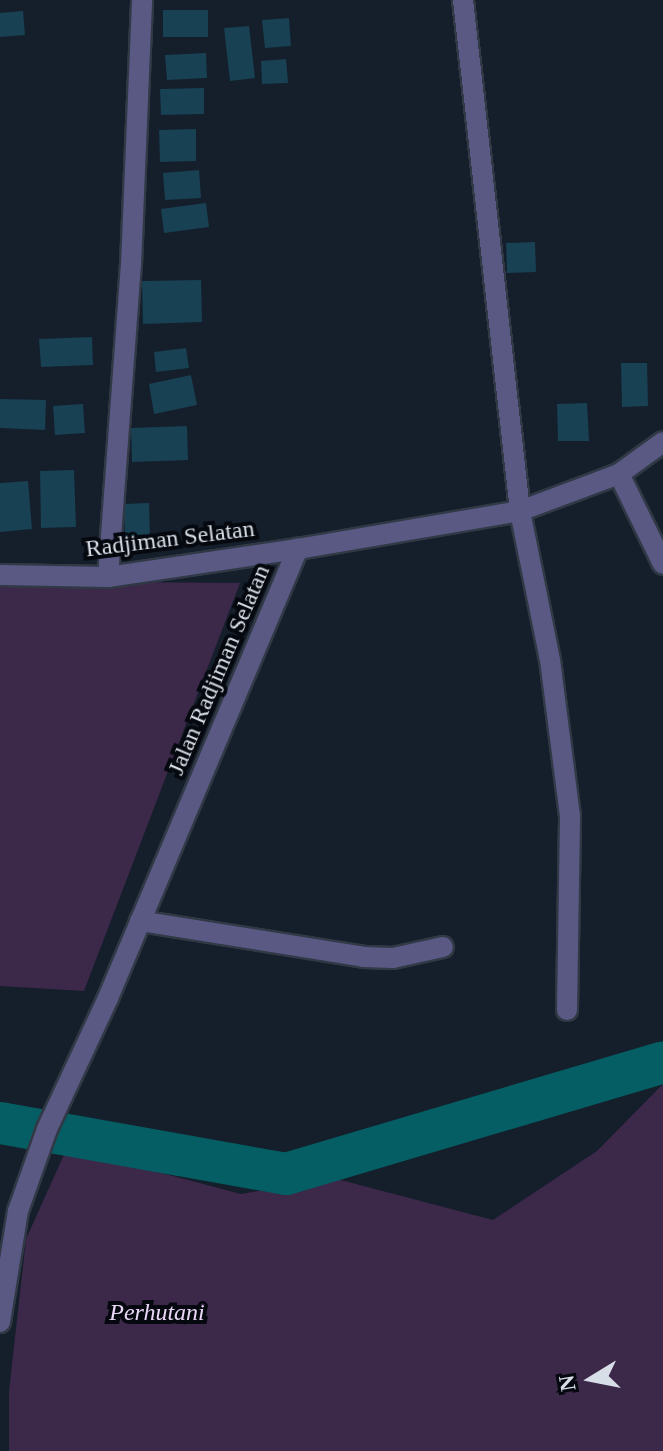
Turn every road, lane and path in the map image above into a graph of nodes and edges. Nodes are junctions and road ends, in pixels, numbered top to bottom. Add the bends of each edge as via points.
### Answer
1 (142, 0) edge
2 (463, 0) edge
3 (663, 442) edge
4 (619, 474) junction
5 (520, 511) junction
6 (298, 549) junction
7 (663, 564) edge
8 (0, 575) edge
9 (108, 577) junction
10 (140, 921) junction
11 (443, 947) dead end
12 (567, 1010) dead end
13 (0, 1322) edge

1 - 9 street via 131,265
2 - 5 street
3 - 4 street, Jalan Radjiman Selatan
4 - 5 street, Jalan Radjiman Selatan
4 - 7 street
5 - 6 street, Jalan Radjiman Selatan
5 - 12 street via 550,660 570,816
6 - 9 street, Radjiman Selatan
6 - 10 street, Jalan Radjiman Selatan
8 - 9 street, Radjiman Selatan
10 - 11 street via 364,957 393,958
10 - 13 street, Jalan Radjiman Selatan via 47,1129 18,1211

